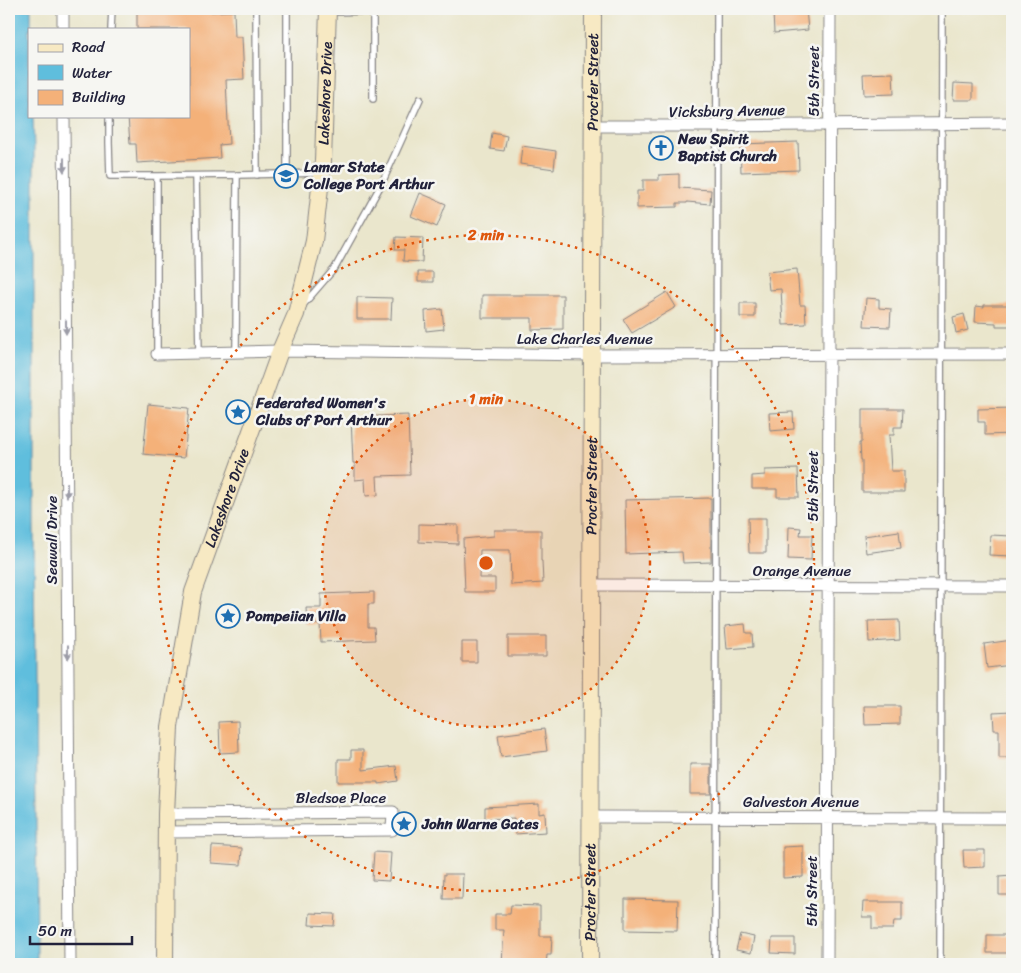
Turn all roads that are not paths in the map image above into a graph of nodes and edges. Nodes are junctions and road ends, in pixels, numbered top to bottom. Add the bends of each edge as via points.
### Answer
1 (63, 9) edge
2 (112, 9) edge
3 (256, 9) edge
4 (286, 9) edge
5 (593, 9) edge
6 (718, 9) edge
7 (830, 9) edge
8 (942, 9) edge
9 (328, 11) edge
10 (63, 28) edge
11 (111, 28) edge
12 (373, 99) dead end
13 (420, 99) dead end
14 (64, 118) edge
15 (109, 118) edge
16 (941, 123) junction
17 (1012, 123) edge
18 (829, 124) junction
19 (592, 126) junction
20 (717, 126) junction
21 (321, 173) junction
22 (287, 174) junction
23 (237, 175) junction
24 (257, 175) junction
25 (157, 176) junction
26 (196, 176) junction
27 (296, 314) junction
28 (236, 352) junction
29 (280, 352) junction
30 (199, 353) junction
31 (157, 354) joint
32 (592, 354) junction
33 (716, 354) junction
34 (829, 354) junction
35 (941, 354) junction
36 (1012, 354) edge
37 (591, 585) junction
38 (716, 586) junction
39 (828, 586) junction
40 (940, 586) junction
41 (1012, 586) edge
42 (166, 814) junction
43 (590, 817) junction
44 (715, 817) junction
45 (827, 817) junction
46 (940, 818) junction
47 (1012, 818) edge
48 (166, 832) junction
49 (70, 964) edge
50 (165, 964) edge
51 (590, 964) edge
52 (715, 964) edge
53 (827, 964) edge
54 (940, 964) edge

1 - 10 street
2 - 11 lane
3 - 24 lane
4 - 22 lane
5 - 19 street, Procter Street
6 - 20 lane
7 - 18 street, 5th Street
8 - 16 lane
9 - 12 lane via 373,12
9 - 21 street, Lakeshore Drive
13 - 27 lane via 382,183 335,268
14 -> 49 street, Seawall Drive
15 - 25 lane via 110,176
16 - 17 street, Vicksburg Avenue
16 - 18 street, Vicksburg Avenue
16 - 35 lane
18 - 20 street, Vicksburg Avenue
18 - 34 street, 5th Street
19 - 20 street, Vicksburg Avenue
19 - 32 street, Procter Street
20 - 33 lane
21 - 22 lane
21 - 27 street, Lakeshore Drive via 314,241
22 - 24 lane
23 - 24 lane
23 - 26 lane
23 - 28 lane
25 - 26 lane
25 - 31 lane
26 - 30 lane
27 - 29 street, Lakeshore Drive
28 - 29 street, Lake Charles Avenue
28 - 30 street, Lake Charles Avenue
29 - 32 street, Lake Charles Avenue
29 - 42 street, Lakeshore Drive via 193,592 170,727
30 - 31 street, Lake Charles Avenue
32 - 33 street, Lake Charles Avenue
32 - 37 street, Procter Street
33 - 34 street, Lake Charles Avenue
33 - 38 lane
34 - 35 street, Lake Charles Avenue
34 - 39 street, 5th Street
35 - 36 street, Lake Charles Avenue
35 - 40 lane
37 - 38 street, Orange Avenue
37 - 43 street, Procter Street
38 - 39 street, Orange Avenue
38 - 44 lane
39 - 40 street, Orange Avenue
39 - 45 street, 5th Street
40 - 41 street, Orange Avenue
40 - 46 lane
42 - 48 street, Lakeshore Drive
42 - 48 street, Bledsoe Place via 392,812 392,830
43 - 44 street, Galveston Avenue
43 - 51 street, Procter Street
44 - 45 street, Galveston Avenue
44 - 52 lane
45 - 46 street, Galveston Avenue
45 - 53 street, 5th Street
46 - 47 street, Galveston Avenue
46 - 54 lane
48 - 50 street, Lakeshore Drive

